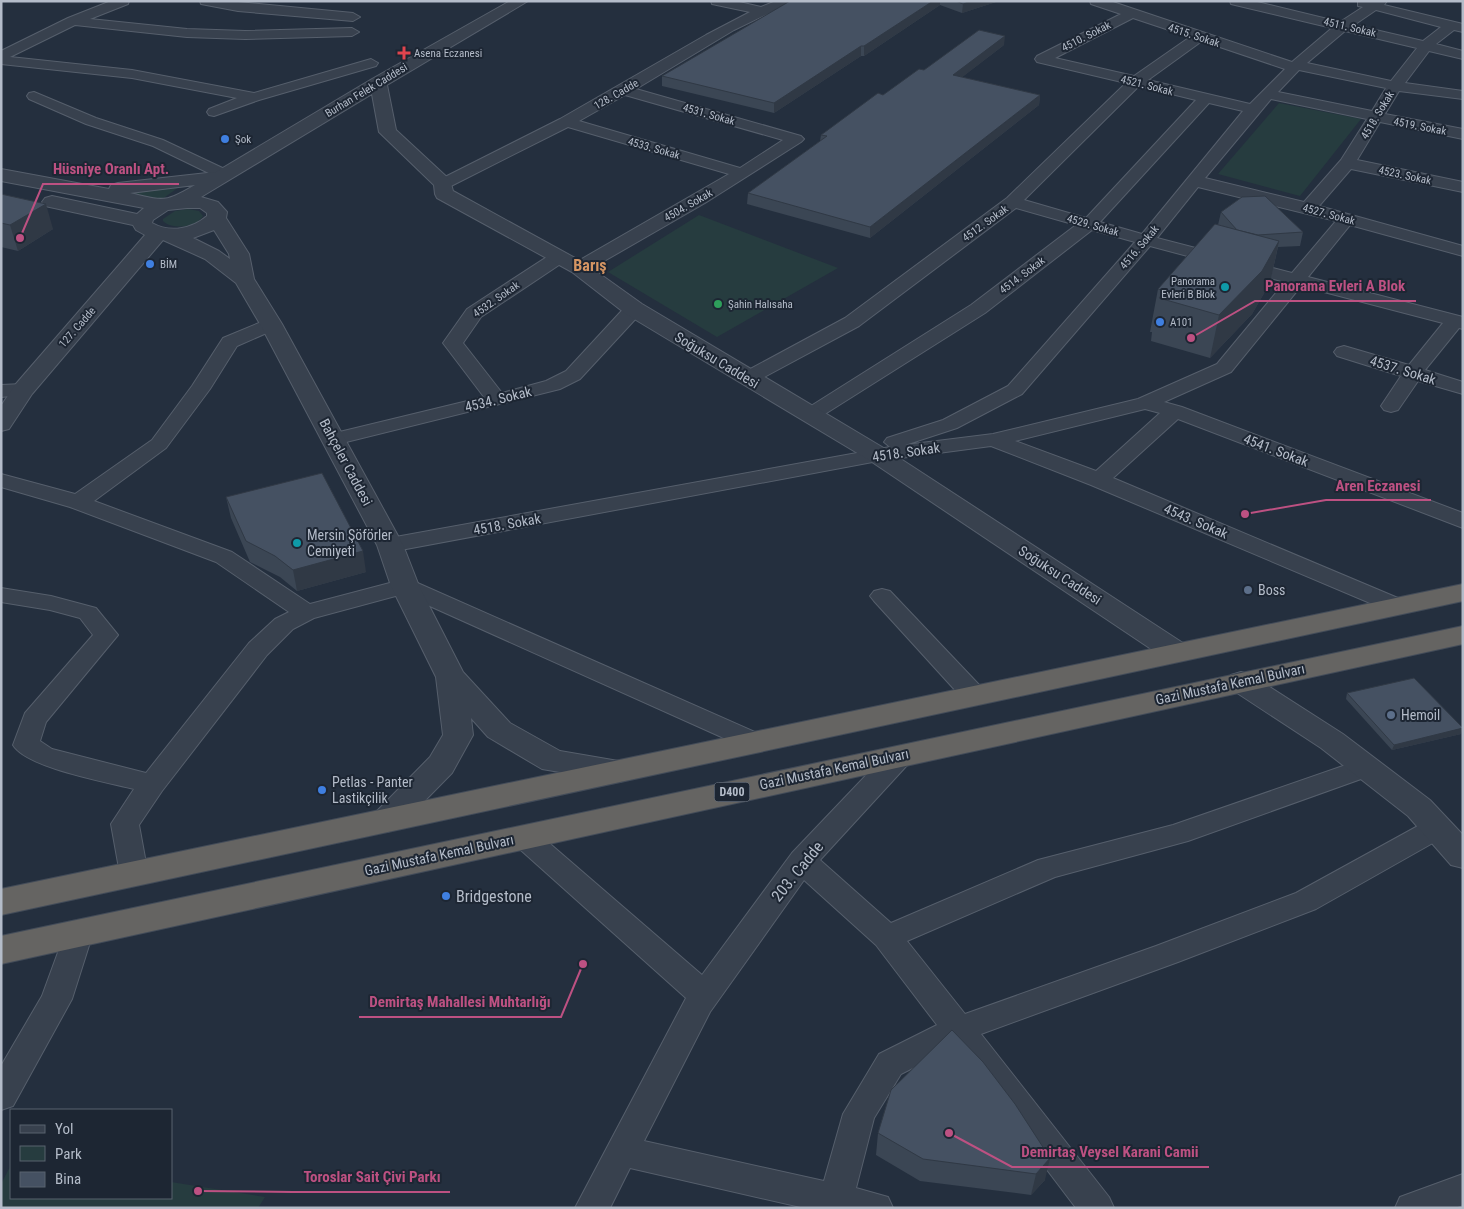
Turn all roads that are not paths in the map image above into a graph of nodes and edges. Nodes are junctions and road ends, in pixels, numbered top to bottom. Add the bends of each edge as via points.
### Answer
1 (122, 1) edge
2 (206, 1) edge
3 (358, 1) edge
4 (521, 1) edge
5 (717, 1) edge
6 (788, 1) edge
7 (1096, 1) edge
8 (1236, 1) edge
9 (1370, 3) edge
10 (761, 11) junction
11 (1130, 14) junction
12 (353, 18) junction
13 (73, 21) junction
14 (1344, 26) junction
15 (1457, 27) edge
16 (1198, 36) junction
17 (357, 40) junction
18 (1427, 45) junction
19 (1463, 54) edge
20 (1, 56) edge
21 (1042, 59) joint
22 (1, 60) edge
23 (371, 63) junction
24 (1295, 66) junction
25 (1135, 82) junction
26 (378, 83) junction
27 (1395, 86) junction
28 (623, 90) junction
29 (1268, 94) junction
30 (1463, 95) edge
31 (34, 96) dead end
32 (254, 97) junction
33 (1205, 99) junction
34 (1253, 109) junction
35 (214, 112) dead end
36 (1377, 118) junction
37 (567, 122) junction
38 (1463, 134) edge
39 (796, 139) joint
40 (1347, 163) junction
41 (232, 171) junction
42 (741, 173) junction
43 (1, 175) edge
44 (1195, 181) junction
45 (443, 184) junction
46 (1463, 187) edge
47 (1, 192) edge
48 (98, 192) junction
49 (1013, 202) junction
50 (170, 204) junction
51 (1308, 208) junction
52 (215, 213) junction
53 (1346, 219) junction
54 (1089, 224) junction
55 (156, 230) junction
56 (1146, 240) junction
57 (1463, 251) edge
58 (559, 257) junction
59 (579, 268) junction
60 (244, 279) junction
61 (1297, 279) junction
62 (634, 310) junction
63 (1459, 322) edge
64 (271, 324) junction
65 (1344, 352) dead end
66 (1414, 374) junction
67 (748, 378) junction
68 (1463, 388) edge
69 (23, 390) junction
70 (1, 391) edge
71 (497, 400) junction
72 (1145, 403) junction
73 (1391, 406) dead end
74 (1176, 411) junction
75 (810, 415) junction
76 (1, 424) edge
77 (334, 439) junction
78 (993, 440) junction
79 (874, 452) junction
80 (1, 480) edge
81 (1098, 480) junction
82 (78, 502) junction
83 (1463, 521) edge
84 (390, 545) junction
85 (405, 586) junction
86 (1463, 592) edge
87 (1, 595) edge
88 (882, 596) dead end
89 (1396, 606) junction
90 (306, 614) junction
91 (1463, 635) edge
92 (1176, 652) junction
93 (451, 677) junction
94 (1241, 682) junction
95 (974, 695) junction
96 (755, 742) junction
97 (901, 755) junction
98 (1366, 767) junction
99 (619, 771) junction
100 (152, 784) junction
101 (387, 820) junction
102 (1437, 828) junction
103 (524, 836) junction
104 (1463, 856) edge
105 (802, 861) junction
106 (134, 874) junction
107 (1, 902) edge
108 (78, 933) junction
109 (887, 937) junction
110 (1, 950) edge
111 (704, 996) junction
112 (959, 1029) junction
113 (1, 1096) edge
114 (621, 1151) junction
115 (1463, 1188) edge
116 (835, 1203) edge
117 (592, 1208) edge
118 (876, 1208) edge
119 (1096, 1208) edge
120 (1412, 1208) edge

1 - 13 street
2 - 12 street
3 - 12 street
4 - 26 street, Burhan Felek Caddesi
5 - 10 street
6 - 10 street, 128. Cadde
7 - 11 street, 4515. Sokak
8 - 14 street, 4511. Sokak
9 - 14 street, 4516. Sokak
9 - 15 street, 4511. Sokak
10 - 28 street, 128. Cadde
11 - 16 street, 4515. Sokak
11 - 21 street, 4510. Sokak
12 - 17 street
13 - 17 street via 187,33
13 - 20 street
14 - 18 street, 4511. Sokak
14 - 24 street, 4516. Sokak
15 - 18 street, 4518. Sokak
16 - 24 street, 4515. Sokak
16 - 25 street, 4512. Sokak
17 - 23 street, Soğuksu Caddesi
18 - 19 street, 4511. Sokak
18 - 27 street, 4518. Sokak
21 - 25 street, 4521. Sokak
22 - 32 street via 132,74
23 - 26 street, Soğuksu Caddesi
23 - 32 street
24 - 27 street, 4515. Sokak
24 - 29 street, 4516. Sokak
25 - 33 street, 4521. Sokak
25 - 49 street, 4512. Sokak
26 - 41 street, Burhan Felek Caddesi
26 - 45 street, Soğuksu Caddesi via 388,132
27 - 30 street, 4515. Sokak
27 - 36 street, 4518. Sokak
28 - 37 street, 128. Cadde
28 - 39 street, 4531. Sokak
29 - 34 street, 4516. Sokak
29 - 36 street, 4519. Sokak
31 - 41 street via 91,122
32 - 35 street
33 - 34 street, 4521. Sokak
33 - 54 street, 4514. Sokak
34 - 44 street, 4516. Sokak
36 - 38 street, 4519. Sokak
36 - 40 street, 4518. Sokak
37 - 42 street, 4533. Sokak
37 - 45 street, 128. Cadde
39 - 42 street, 4504. Sokak
40 - 46 street, 4523. Sokak
40 - 51 street, 4518. Sokak
41 - 48 street
41 - 50 street, Burhan Felek Caddesi
41 - 52 street
42 - 59 street, 4504. Sokak
43 - 48 street
44 - 51 street, 4527. Sokak
44 - 56 street, 4516. Sokak
45 - 58 street, Soğuksu Caddesi via 444,194
47 - 55 street
48 - 50 street
49 - 54 street, 4529. Sokak
49 - 67 street, 4512. Sokak via 852,322
50 - 52 street via 198,202
50 - 55 street, 127. Cadde via 152,210
51 - 53 street, 4527. Sokak
52 - 55 street via 212,223 193,231
52 - 60 street via 239,254
53 - 57 street, 4527. Sokak
53 - 61 street, 4518. Sokak
54 - 56 street, 4529. Sokak
54 - 75 street, 4514. Sokak via 978,309
55 - 60 street via 212,255
55 - 69 street, 127. Cadde
56 - 61 street, 4529. Sokak
56 - 79 street, 4516. Sokak via 1015,390 950,424
58 - 59 street, Soğuksu Caddesi
58 - 71 street, 4532. Sokak via 474,313 452,343
59 - 62 street, Soğuksu Caddesi
60 - 64 street, Bahçeler Caddesi
61 - 63 street, 4529. Sokak
61 - 72 street, 4518. Sokak via 1224,368
62 - 67 street, Soğuksu Caddesi
62 - 71 street, 4534. Sokak via 573,375 553,385
63 - 66 street
64 - 77 street, Bahçeler Caddesi
64 - 82 street via 230,342 159,444
65 - 66 street, 4537. Sokak
66 - 68 street, 4537. Sokak
66 - 73 street
67 - 75 street, Soğuksu Caddesi
69 - 70 street
69 - 76 street, 127. Cadde
71 - 77 street, 4534. Sokak
72 - 74 street, 4541. Sokak
72 - 78 street, 4518. Sokak
74 - 81 street
74 - 83 street, 4541. Sokak
75 - 79 street, Soğuksu Caddesi
77 - 84 street, Bahçeler Caddesi
78 - 79 street, 4518. Sokak
78 - 81 street, 4543. Sokak
79 - 84 street, 4518. Sokak
79 - 92 street, Soğuksu Caddesi
80 - 82 street
81 - 89 street, 4543. Sokak
82 - 90 street via 224,557
84 - 85 street, Bahçeler Caddesi
85 - 90 street
85 - 93 street, Bahçeler Caddesi
85 - 96 street
86 - 89 highway
87 - 100 street via 88,613 106,635 34,720 26,745 44,756
88 - 95 street
89 - 92 highway
90 - 100 street via 284,624 258,649
91 - 94 highway, Gazi Mustafa Kemal Bulvarı / D400
92 - 95 highway
93 - 99 street via 499,730 553,762
93 - 101 street via 458,735 441,765
94 - 97 highway, Gazi Mustafa Kemal Bulvarı / D400
94 - 98 street
95 - 96 highway
96 - 99 highway
97 - 103 highway, Gazi Mustafa Kemal Bulvarı / D400
97 - 105 street, 203. Cadde
98 - 102 street via 1420,808
98 - 109 street via 1178,834 1048,868
99 - 101 highway
100 - 106 street via 125,824
101 - 106 highway
102 - 104 street
102 - 112 street via 1306,901
103 - 108 highway, Gazi Mustafa Kemal Bulvarı / D400
103 - 111 street
105 - 109 street
105 - 111 street, 203. Cadde
106 - 107 highway
108 - 110 highway, Gazi Mustafa Kemal Bulvarı / D400
108 - 113 street via 57,999
109 - 112 street
111 - 114 street, 203. Cadde
112 - 116 street via 890,1064 859,1114
112 - 119 street
114 - 116 street
114 - 117 street, 203. Cadde
115 - 120 street
116 - 118 street

